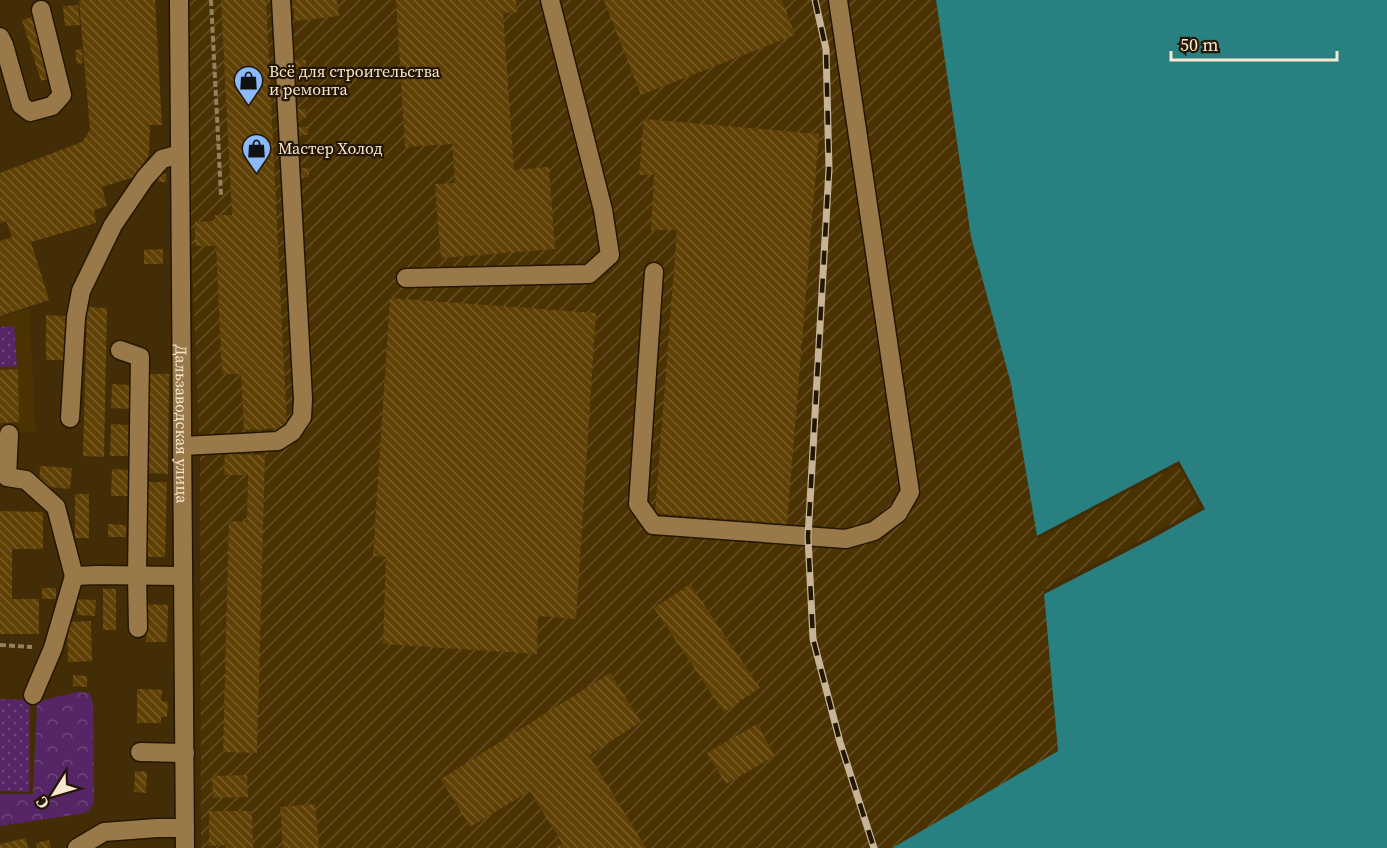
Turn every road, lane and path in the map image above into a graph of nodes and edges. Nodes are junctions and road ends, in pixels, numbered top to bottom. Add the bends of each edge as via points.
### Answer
1 (179, 0) edge
2 (211, 0) edge
3 (281, 0) edge
4 (550, 0) edge
5 (838, 0) edge
6 (41, 10) dead end
7 (0, 37) edge
8 (180, 154) junction
9 (221, 195) dead end
10 (654, 272) dead end
11 (406, 278) dead end
12 (120, 350) dead end
13 (70, 418) dead end
14 (9, 434) dead end
15 (183, 446) junction
16 (4, 476) edge
17 (137, 575) junction
18 (75, 576) junction
19 (183, 576) junction
20 (138, 628) dead end
21 (0, 645) edge
22 (53, 648) junction
23 (33, 694) dead end
24 (140, 752) dead end
25 (185, 753) junction
26 (185, 828) junction
27 (76, 848) edge
28 (185, 848) edge

1 - 8 street, Дальзаводская улица
2 - 9 path
3 - 15 street via 302,417 292,432 278,441
4 - 11 street via 603,210 610,255 589,274
5 - 10 street via 910,492 898,513 874,531 846,539 653,525 638,504
6 - 7 street via 62,95 52,106 30,112 21,105
8 - 13 street via 162,159 145,178 114,225 81,291
8 - 15 street, Дальзаводская улица
12 - 17 street via 140,357
14 - 16 street
15 - 19 street, Дальзаводская улица
16 - 18 street via 26,480 56,507
17 - 18 street
17 - 19 street
17 - 20 street
18 - 22 street
19 - 25 street, Дальзаводская улица
21 - 22 path
22 - 23 street
24 - 25 street
25 - 26 street, Дальзаводская улица
26 - 27 street via 104,832
26 - 28 street, Дальзаводская улица

